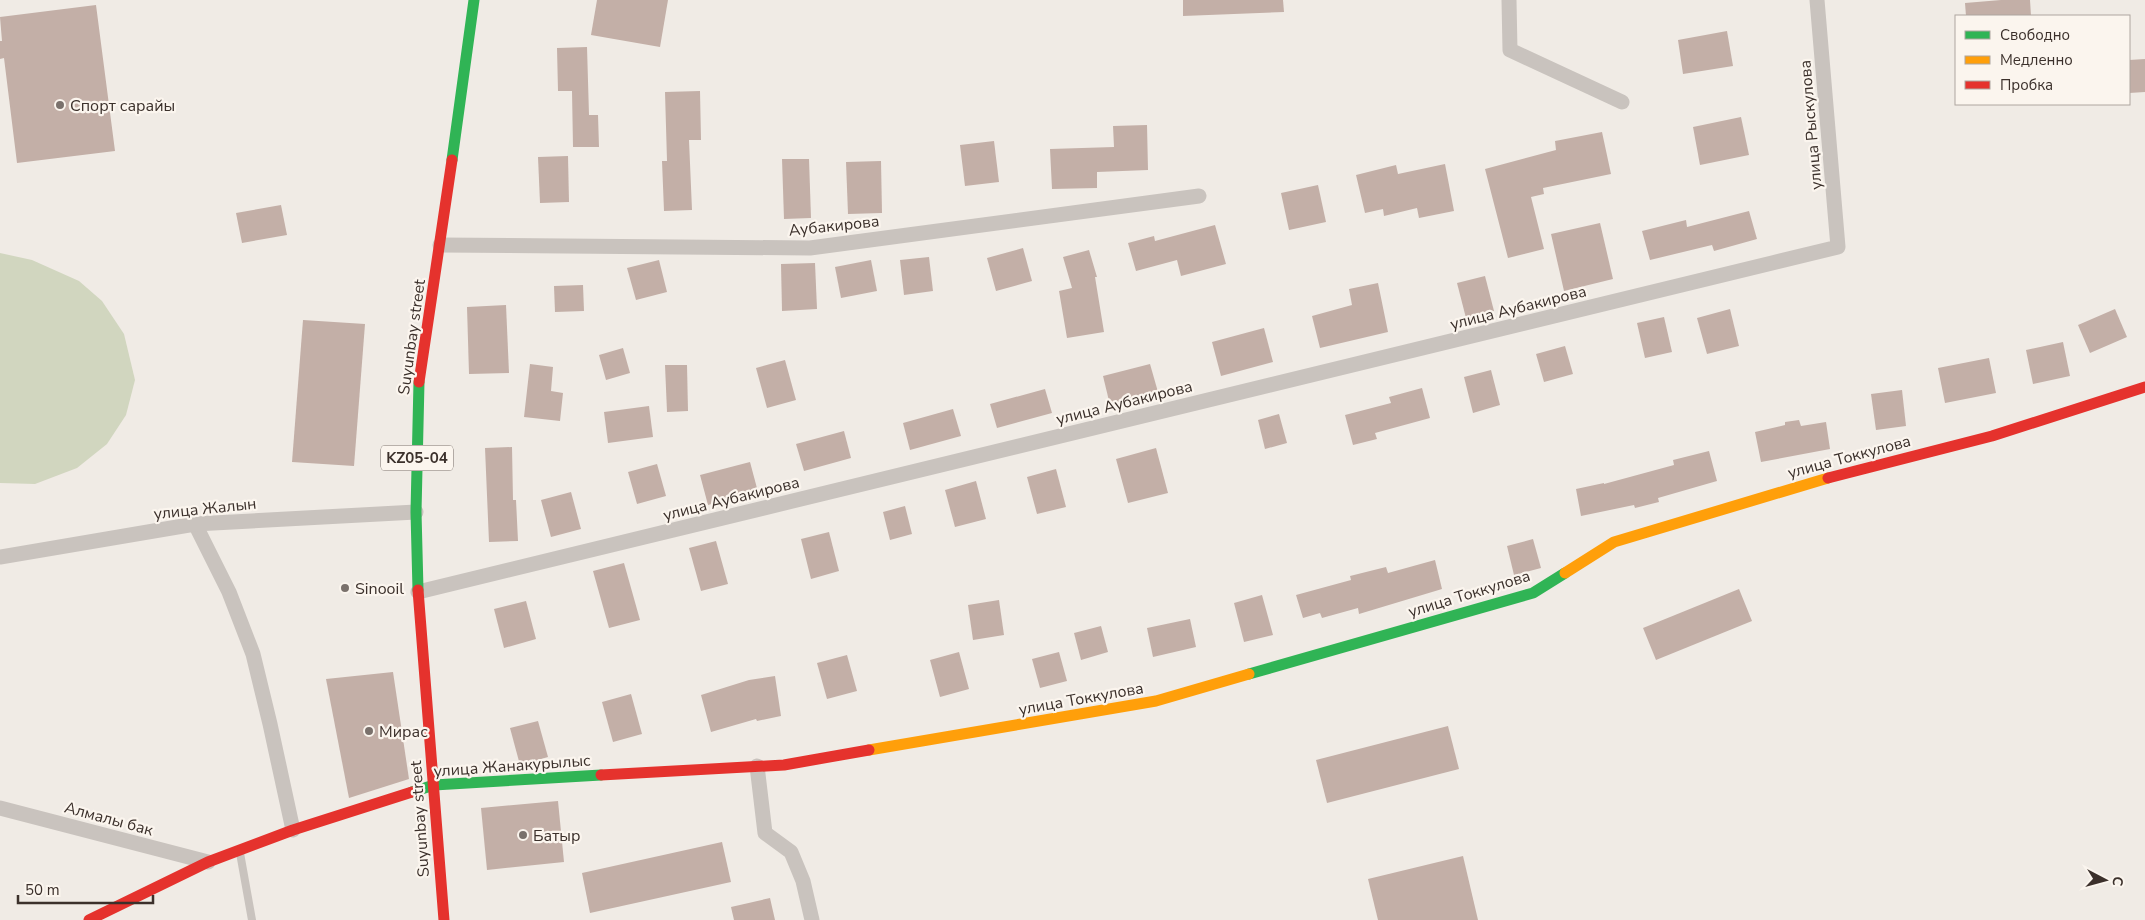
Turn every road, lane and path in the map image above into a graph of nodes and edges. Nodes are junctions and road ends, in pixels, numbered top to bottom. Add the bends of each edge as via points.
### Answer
1 (474, 0) edge
2 (1509, 0) edge
3 (1818, 0) edge
4 (1622, 102) dead end
5 (1198, 196) dead end
6 (440, 245) junction
7 (1838, 247) joint
8 (2145, 387) edge
9 (416, 512) junction
10 (196, 524) junction
11 (0, 557) edge
12 (418, 592) junction
13 (784, 765) joint
14 (758, 766) junction
15 (434, 785) junction
16 (0, 808) edge
17 (293, 830) junction
18 (240, 852) junction
19 (208, 862) junction
20 (89, 920) edge
21 (252, 920) edge
22 (444, 920) edge
23 (812, 920) edge

1 - 6 street, Suyunbay street / KZ05-04
2 - 4 street via 1510,50
3 - 7 street, улица Рыскулова
5 - 6 street, Аубакирова via 810,248
6 - 9 street, Suyunbay street / KZ05-04 via 418,376
7 - 12 street, улица Аубакирова
8 - 13 street, улица Токкулова via 1992,436 1790,488 1614,542 1532,593 1156,701
9 - 10 street, улица Жалын
9 - 12 street, Suyunbay street / KZ05-04
10 - 11 street, улица Жалын
10 - 17 street via 229,592 253,654
12 - 15 street, Suyunbay street / KZ05-04
13 - 14 street, улица Жанакурылыс
14 - 15 street, улица Жанакурылыс
14 - 23 street via 765,833 791,852
15 - 17 street, улица Жанакурылыс
15 - 22 street, Suyunbay street / KZ05-04
16 - 19 street, Алмалы бак
17 - 18 street, улица Жанакурылыс
18 - 19 street, улица Жанакурылыс
18 - 21 lane
19 - 20 street, улица Жанакурылыс

